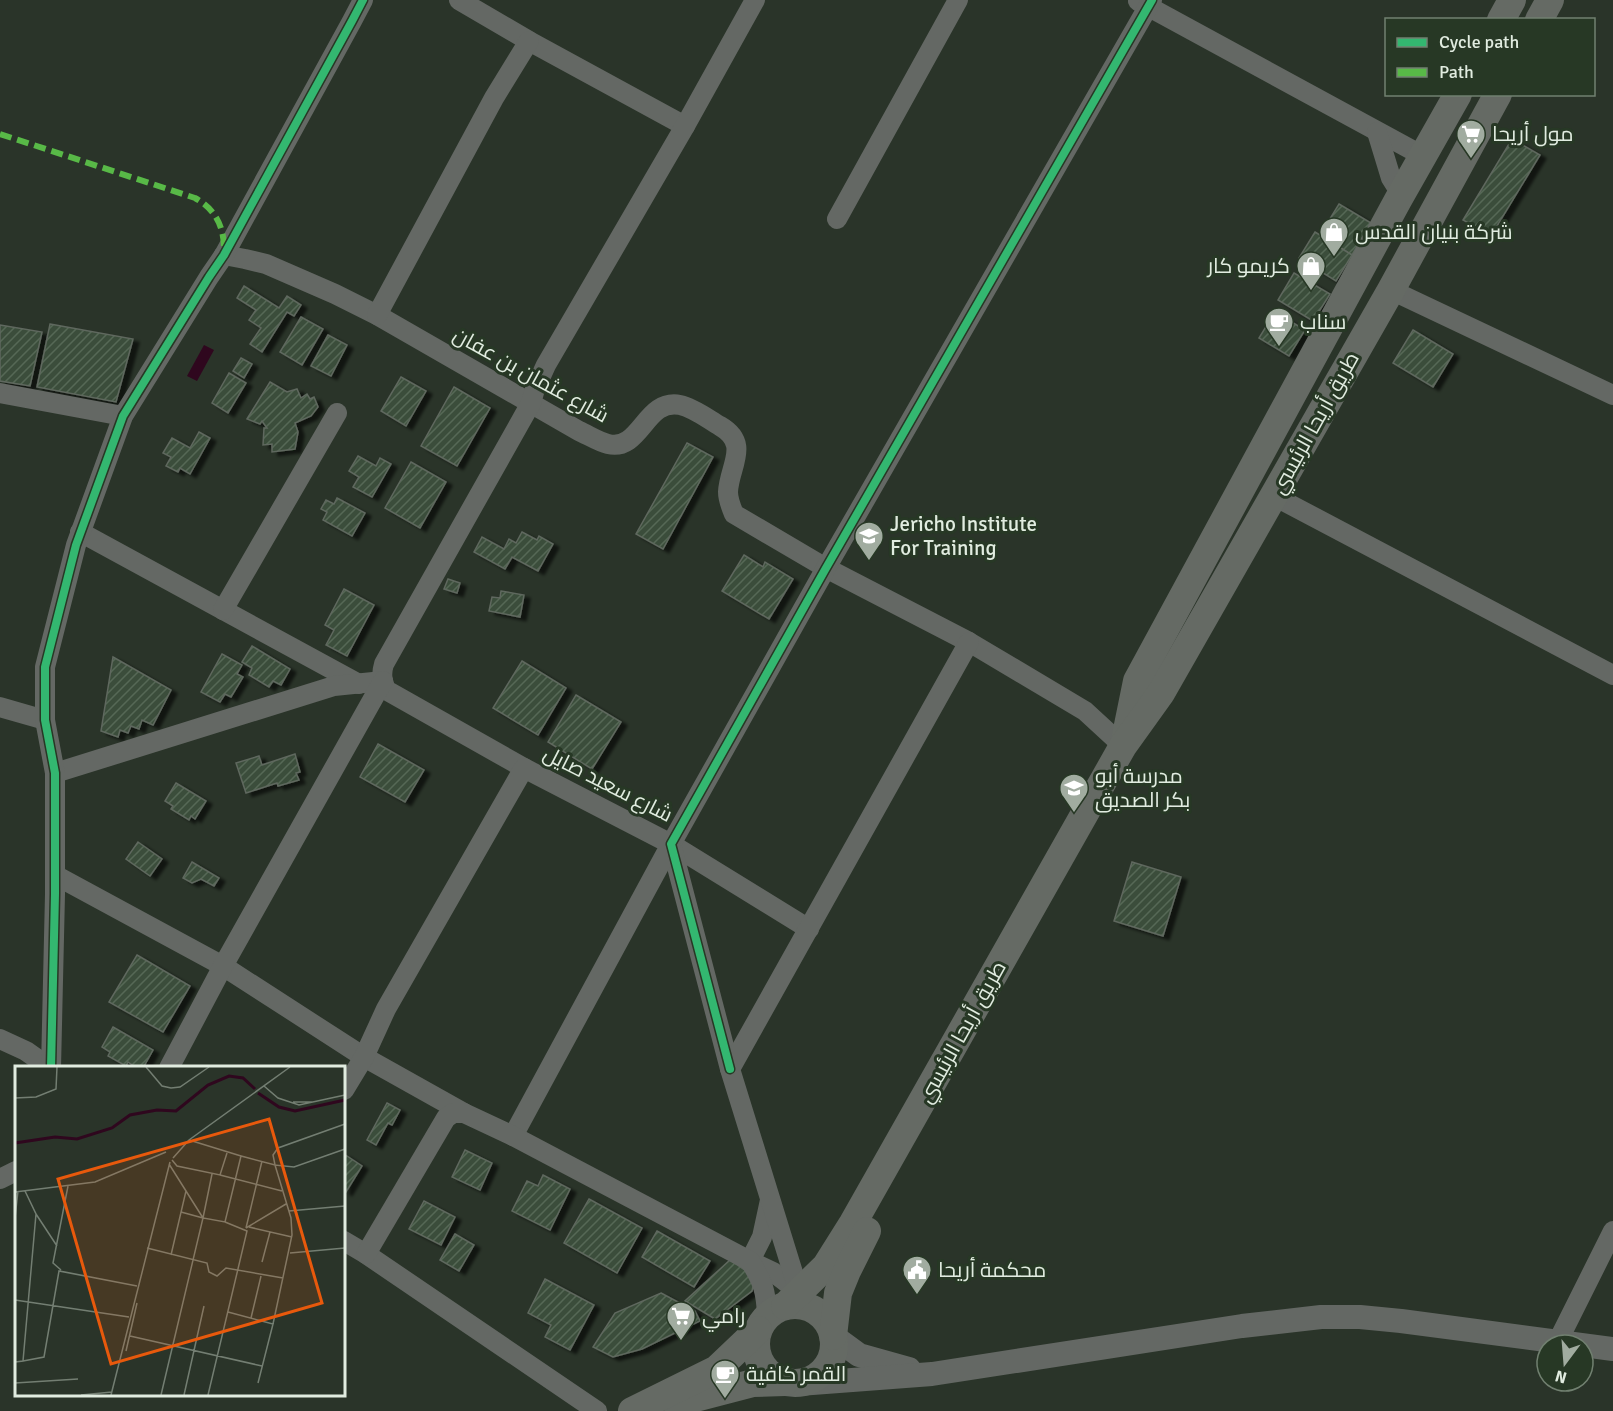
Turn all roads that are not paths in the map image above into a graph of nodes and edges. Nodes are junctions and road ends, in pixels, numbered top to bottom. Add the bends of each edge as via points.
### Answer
1 (363, 0) edge
2 (459, 0) edge
3 (755, 0) edge
4 (958, 0) edge
5 (1512, 0) edge
6 (1550, 0) edge
7 (1146, 2) edge
8 (1502, 18) edge
9 (1540, 18) edge
10 (529, 41) junction
11 (1457, 96) edge
12 (1497, 96) edge
13 (685, 126) junction
14 (1377, 132) junction
15 (1423, 156) junction
16 (1401, 194) junction
17 (837, 219) dead end
18 (224, 255) junction
19 (1391, 290) junction
20 (377, 315) junction
21 (0, 393) edge
22 (1613, 395) edge
23 (531, 403) junction
24 (337, 412) dead end
25 (123, 416) junction
26 (1274, 496) junction
27 (80, 532) junction
28 (826, 568) junction
29 (223, 610) junction
30 (969, 642) junction
31 (1613, 675) edge
32 (383, 681) junction
33 (359, 684) junction
34 (0, 707) edge
35 (45, 720) junction
36 (1123, 746) junction
37 (524, 768) junction
38 (55, 773) junction
39 (671, 844) junction
40 (56, 875) junction
41 (809, 929) junction
42 (224, 966) junction
43 (0, 1039) edge
44 (364, 1056) junction
45 (48, 1066) edge
46 (51, 1066) edge
47 (170, 1066) edge
48 (730, 1069) junction
49 (936, 1078) junction
50 (345, 1088) edge
51 (464, 1113) junction
52 (513, 1136) junction
53 (15, 1172) edge
54 (0, 1179) edge
55 (771, 1198) junction
56 (1613, 1231) edge
57 (345, 1242) edge
58 (366, 1254) junction
59 (750, 1262) junction
60 (777, 1311) junction
61 (1562, 1333) edge
62 (833, 1336) junction
63 (1535, 1338) edge
64 (1595, 1346) edge
65 (1613, 1349) edge
66 (932, 1374) junction
67 (792, 1383) junction
68 (597, 1411) edge
69 (632, 1411) edge
70 (648, 1411) edge

1 - 18 street
2 - 10 street
3 - 13 street
4 - 17 street
5 - 8 main road
6 - 9 main road
7 - 14 street
7 - 28 street
10 - 13 street
10 - 20 street
11 - 15 main road, طريق أريحا الرئيسي
12 - 19 main road, طريق أريحا الرئيسي
13 - 23 street via 546,365
14 - 15 street
14 - 16 street via 1391,178
15 - 16 main road, طريق أريحا الرئيسي
16 - 36 main road, طريق أريحا الرئيسي via 1137,681
18 - 20 street, شارع عثمان بن عفان via 266,264
18 - 25 street
19 - 22 street
19 - 26 main road, طريق أريحا الرئيسي
20 - 23 street, شارع عثمان بن عفان
21 - 25 street
23 - 28 street, شارع عثمان بن عفان via 579,431 615,445 633,437 658,408 668,404 687,407 733,437 737,447 728,492 734,514
23 - 32 street via 384,664
24 - 29 street
25 - 27 street
26 - 31 street
26 - 36 main road, طريق أريحا الرئيسي via 1161,693
27 - 29 street
27 - 35 street via 45,667
28 - 30 street
28 - 39 street
29 - 33 street
30 - 36 street via 1085,711
30 - 41 street
32 - 33 street
32 - 37 street via 387,690
32 - 42 street
33 - 38 street via 334,686
34 - 35 street
35 - 38 street
36 - 49 main road, طريق أريحا الرئيسي
37 - 39 street, شارع سعيد صايل
37 - 44 street, شارع سعيد صايل
38 - 40 street
39 - 41 street
39 - 48 street
39 - 52 street, شارع سعيد صايل
40 - 42 street
40 - 46 street
41 - 48 street
42 - 44 street
42 - 47 street
43 - 45 street
44 - 50 street, شارع سعيد صايل
44 - 51 street
48 - 55 street
49 - 60 main road, طريق أريحا الرئيسي via 826,1266
49 - 62 main road via 841,1287
51 - 52 street
51 - 58 street via 446,1118
52 - 59 street
53 - 54 street
55 - 59 street via 762,1237
55 - 60 street
56 - 61 street
57 - 58 street
58 - 68 street
59 - 60 street
59 - 60 street via 772,1272
60 - 62 main road via 798,1305 810,1308 829,1324
60 - 67 main road via 755,1343 757,1356 773,1377
60 - 69 main road, طريق أريحا الرئيسي via 717,1370
62 - 66 street via 859,1355
62 - 67 main road via 834,1352 823,1372 812,1380
63 - 66 street via 1401,1321 1321,1317
64 - 65 street
66 - 67 street
67 - 70 main road via 753,1383

